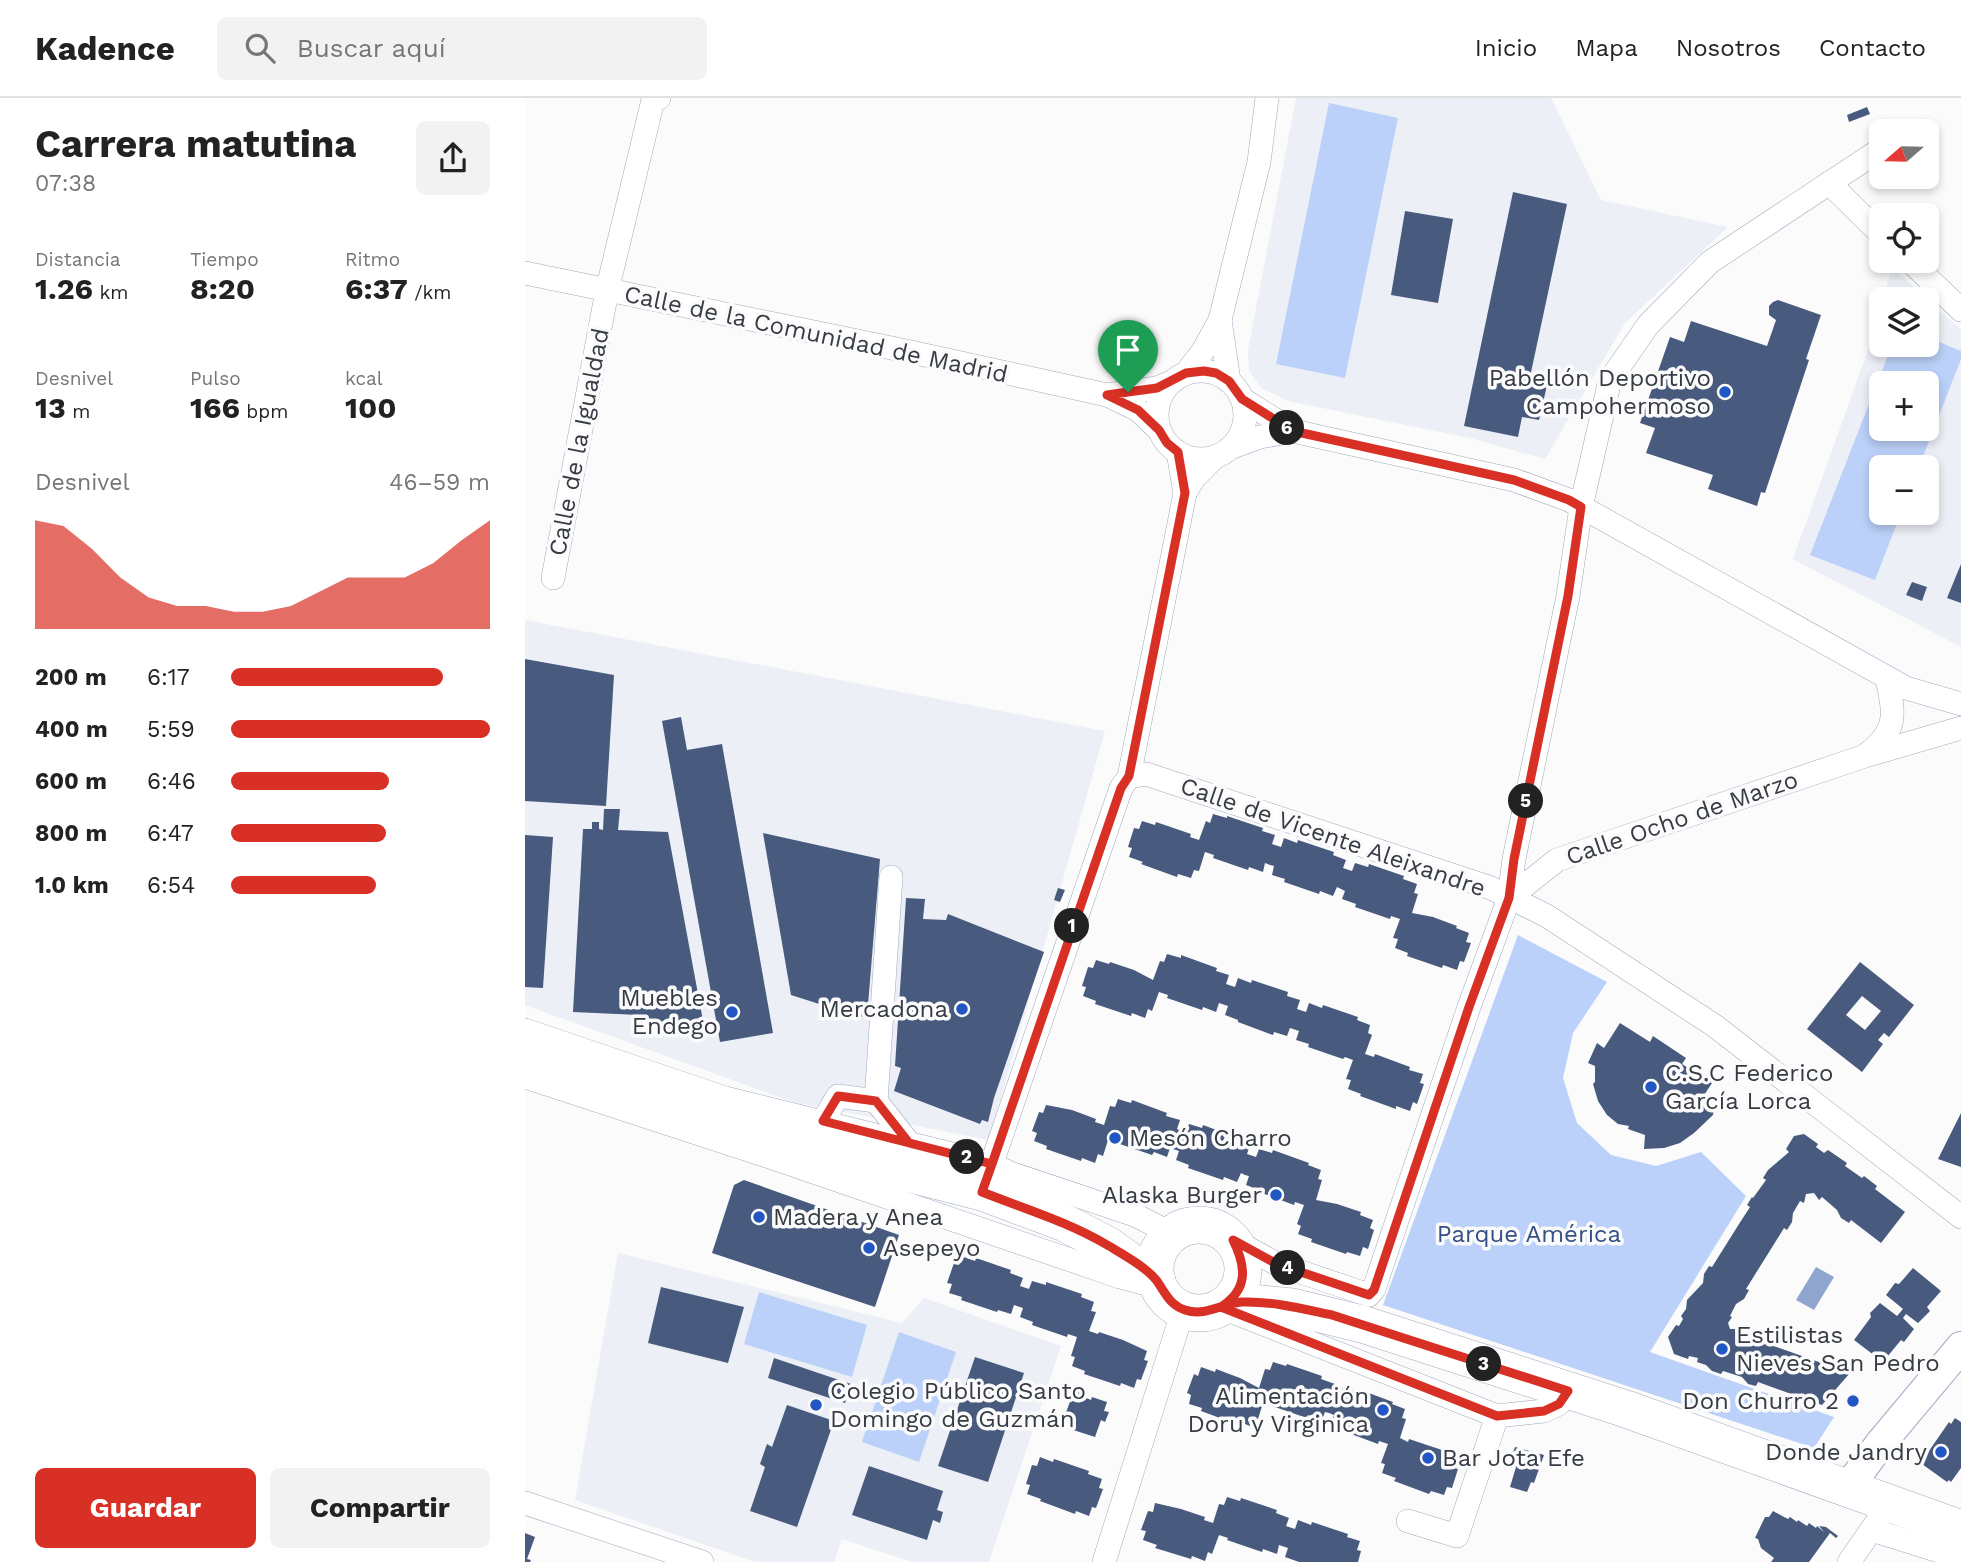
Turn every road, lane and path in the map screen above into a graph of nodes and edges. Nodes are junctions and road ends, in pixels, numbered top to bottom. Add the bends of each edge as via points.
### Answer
1 (1267, 98) edge
2 (656, 99) edge
3 (1869, 157) edge
4 (1829, 183) junction
5 (1869, 221) edge
6 (525, 273) edge
7 (1922, 273) edge
8 (607, 291) junction
9 (1961, 310) edge
10 (1220, 320) junction
11 (1179, 378) junction
12 (1235, 390) junction
13 (1107, 395) junction
14 (1159, 430) junction
15 (1293, 431) junction
16 (1178, 452) junction
17 (1223, 452) junction
18 (1185, 493) junction
19 (1581, 507) junction
20 (553, 578) dead end
21 (1887, 678) junction
22 (1961, 704) edge
23 (1961, 728) edge
24 (1865, 756) junction
25 (1129, 776) junction
26 (891, 877) dead end
27 (1509, 898) junction
28 (525, 1030) edge
29 (525, 1054) edge
30 (525, 1077) edge
31 (876, 1101) junction
32 (823, 1121) junction
33 (787, 1139) junction
34 (909, 1143) junction
35 (987, 1178) junction
36 (1961, 1217) edge
37 (1065, 1223) junction
38 (1170, 1236) junction
39 (1238, 1250) junction
40 (1166, 1293) junction
41 (1222, 1306) junction
42 (1332, 1315) junction
43 (1961, 1347) edge
44 (1568, 1391) junction
45 (1497, 1416) junction
46 (1847, 1489) junction
47 (525, 1503) edge
48 (1880, 1517) junction
49 (1408, 1521) dead end
50 (1961, 1529) edge
51 (1961, 1560) edge
52 (702, 1562) edge
53 (1104, 1562) edge
54 (1849, 1562) edge

1 - 10 street via 1259,162
2 - 8 street, Calle de la Igualdad
3 - 4 street
4 - 5 street
4 - 19 street via 1710,261 1648,325 1610,380
6 - 8 street, Calle de la Comunidad de Madrid
7 - 9 street
8 - 13 street, Calle de la Comunidad de Madrid
8 - 20 street, Calle de la Igualdad
10 - 11 street via 1203,351
10 - 12 street
11 - 12 street via 1204,371 1216,373
11 - 13 street, Calle de la Comunidad de Madrid via 1157,388
11 - 14 street via 1161,396
12 - 15 street
12 - 17 street via 1245,419 1241,434
13 - 14 street, Calle de la Comunidad de Madrid via 1138,410
14 - 16 street
15 - 17 street via 1260,437
15 - 19 street via 1514,480
16 - 17 street via 1197,459
16 - 18 street
17 - 18 street via 1194,478
18 - 25 street
19 - 21 street
19 - 27 street
21 - 22 street
21 - 24 street, Calle Ocho de Marzo via 1894,713 1885,741
23 - 24 street, Calle Ocho de Marzo
24 - 27 street, Calle Ocho de Marzo via 1557,860
25 - 27 street, Calle de Vicente Aleixandre via 1146,774 1491,888
25 - 35 street via 1121,788
26 - 31 street
27 - 36 street, Calle de Vicente Aleixandre via 1547,916 1715,1026
27 - 39 street via 1374,1290 1369,1295
28 - 33 street via 725,1098
29 - 33 main road
30 - 33 street
31 - 32 street via 838,1096
31 - 34 street
32 - 33 street
32 - 34 street
33 - 35 main road
33 - 40 street via 1042,1251
34 - 35 street
35 - 37 main road
35 - 38 street via 1010,1173 1135,1215
37 - 38 main road via 1138,1236
37 - 40 main road via 1109,1246
38 - 39 main road via 1192,1225 1214,1227
38 - 40 main road via 1160,1247 1155,1270
39 - 41 main road via 1243,1273 1240,1285
39 - 42 main road
40 - 41 main road via 1197,1313
40 - 53 street
41 - 42 main road via 1242,1302
41 - 45 street
42 - 44 main road
43 - 46 street
44 - 45 street via 1559,1404 1544,1411
44 - 46 main road
45 - 49 street via 1457,1535
46 - 48 main road
47 - 52 street
48 - 50 main road
48 - 51 street
48 - 54 street

